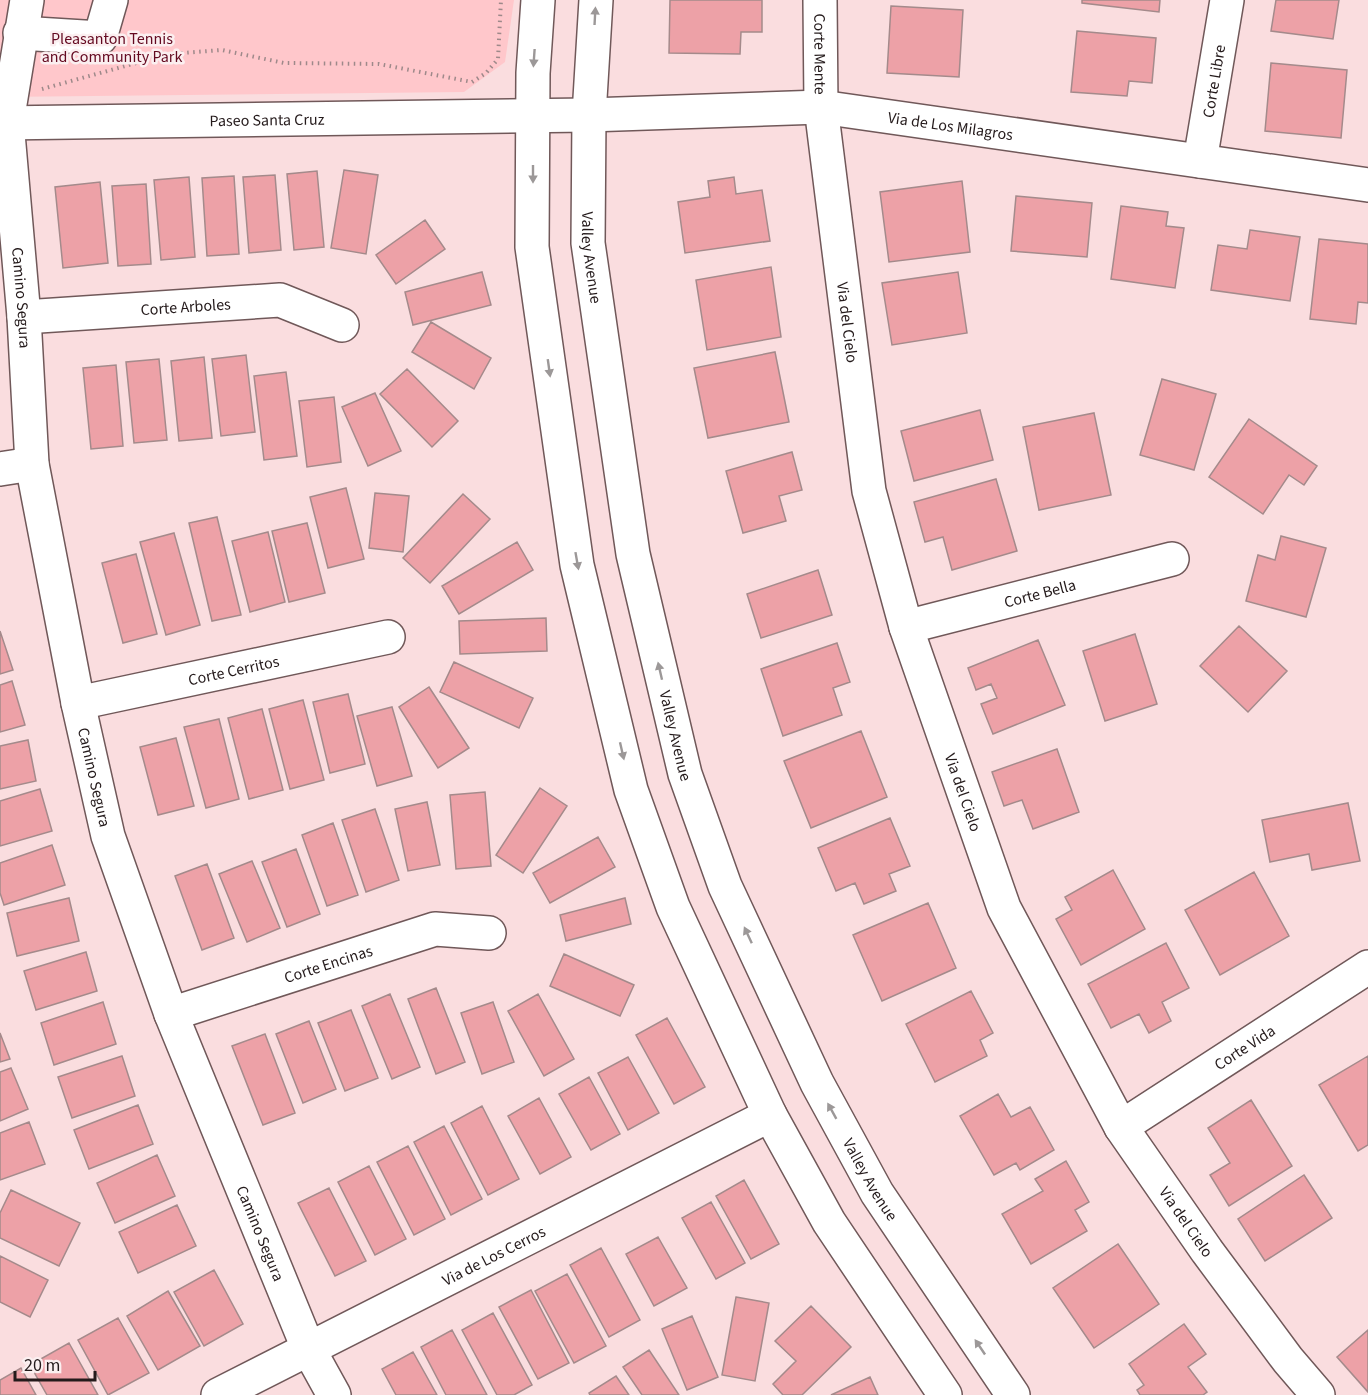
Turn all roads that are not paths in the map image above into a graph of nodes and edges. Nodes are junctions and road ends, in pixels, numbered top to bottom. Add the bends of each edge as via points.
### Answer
1 (27, 0) edge
2 (111, 0) edge
3 (538, 0) edge
4 (596, 0) edge
5 (820, 0) edge
6 (1227, 0) edge
7 (20, 33) junction
8 (821, 107) junction
9 (6, 114) edge
10 (533, 116) junction
11 (589, 116) junction
12 (1200, 161) junction
13 (1368, 184) edge
14 (24, 316) junction
15 (342, 325) dead end
16 (16, 466) edge
17 (1172, 559) dead end
18 (906, 627) junction
19 (388, 637) dead end
20 (78, 703) junction
21 (489, 933) dead end
22 (1368, 967) edge
23 (171, 1014) junction
24 (770, 1115) junction
25 (1121, 1127) junction
26 (308, 1348) junction
27 (218, 1395) edge
28 (334, 1395) edge
29 (945, 1395) edge
30 (1013, 1395) edge
31 (1318, 1395) edge

1 - 7 street, Camino Segura
2 - 7 street via 100,38
3 -> 10 street
11 -> 4 street, Valley Avenue
5 - 8 street, Corte Mente
6 - 12 street, Corte Libre
7 - 9 street, Camino Segura
8 - 11 street, Via de Los Milagros
8 - 12 street, Via de Los Milagros
8 - 18 street, Via del Cielo via 869,491
9 - 10 street, Paseo Santa Cruz
9 - 14 street, Camino Segura
10 - 11 street, Via de Los Milagros
10 -> 24 street via 532,247 578,565 632,790 673,908
30 -> 11 street, Valley Avenue via 877,1193 817,1083 725,886 685,774 633,554 588,243
12 - 13 street, Via de Los Milagros
14 - 15 street, Corte Arboles via 280,300
14 - 16 street, Camino Segura
16 - 20 street, Camino Segura
17 - 18 street, Corte Bella
18 - 25 street, Via del Cielo via 1004,908
19 - 20 street, Corte Cerritos
20 - 23 street, Camino Segura via 108,836
21 - 23 street, Corte Encinas via 435,929
22 - 25 street, Corte Vida
23 - 26 street, Camino Segura
24 - 26 street, Via de Los Cerros
24 - 29 street via 829,1222
25 - 31 street, Via del Cielo via 1207,1251
26 - 27 street, Via de Los Cerros
26 - 28 street, Camino Segura

